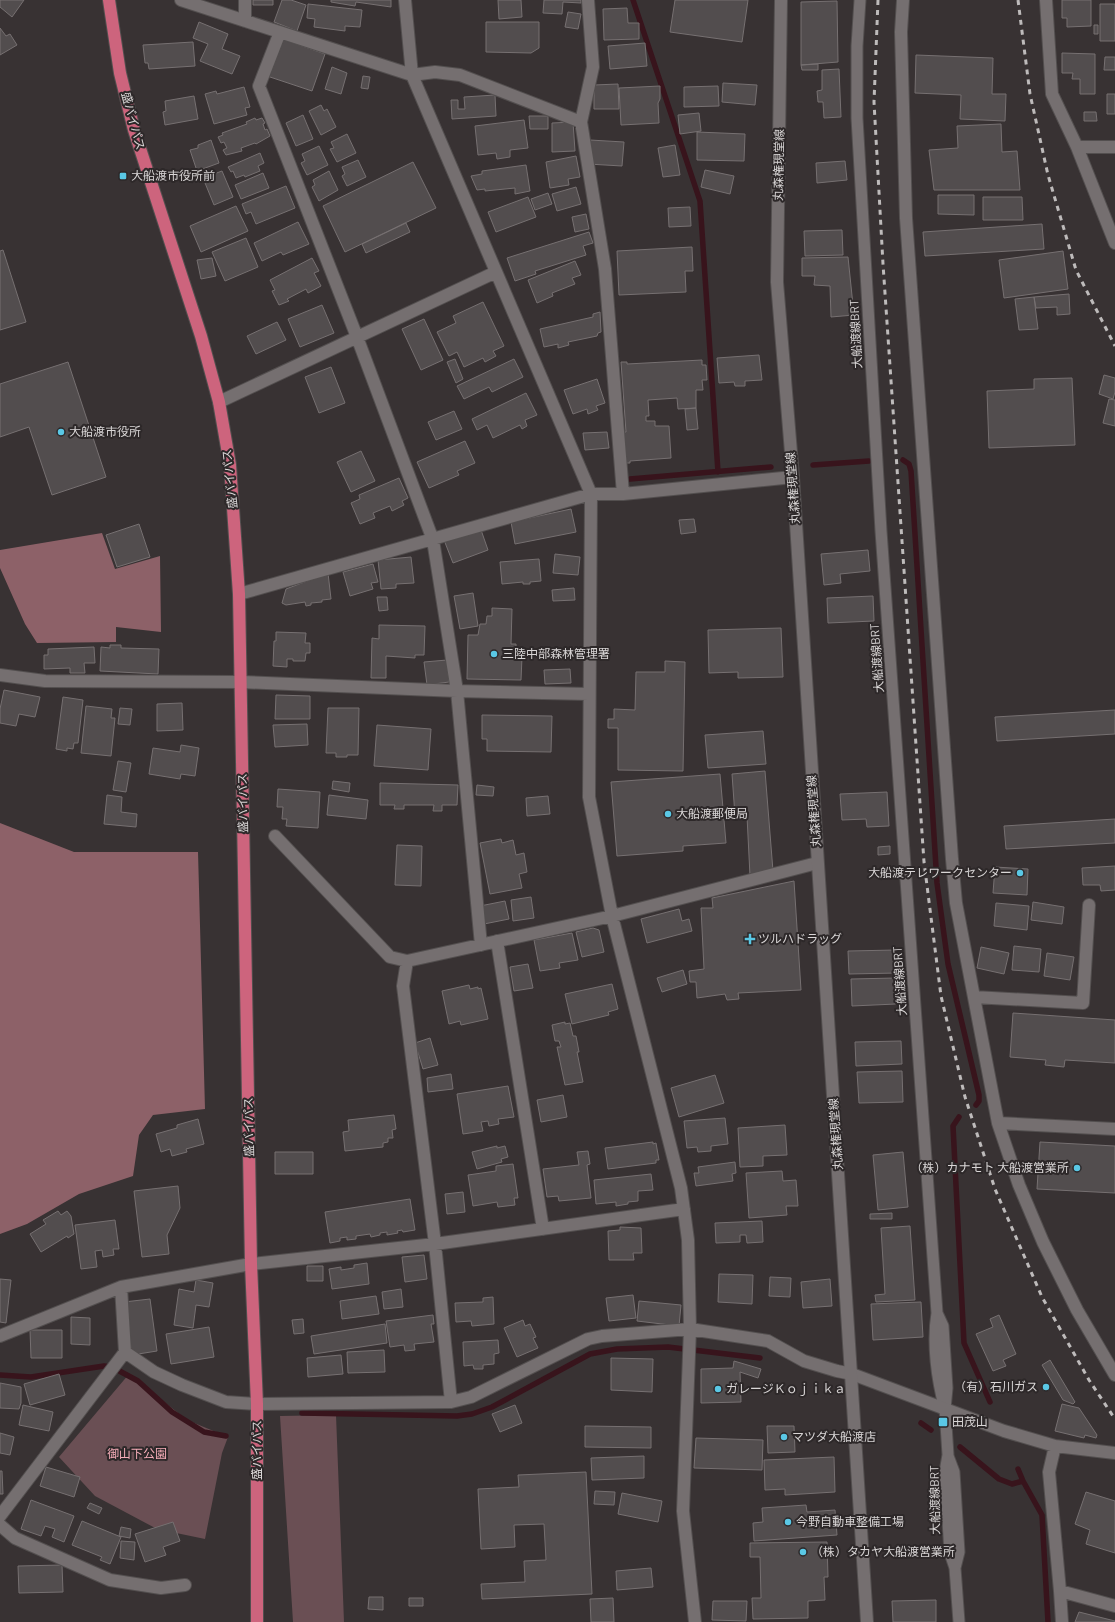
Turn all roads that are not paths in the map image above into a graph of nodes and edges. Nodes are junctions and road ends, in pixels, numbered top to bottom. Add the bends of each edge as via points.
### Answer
1 (108, 0) edge
2 (181, 0) edge
3 (245, 0) edge
4 (405, 0) edge
5 (588, 0) edge
6 (781, 0) edge
7 (860, 0) edge
8 (903, 0) edge
9 (1046, 0) edge
10 (245, 21) junction
11 (280, 32) junction
12 (412, 75) junction
13 (581, 122) junction
14 (1078, 147) junction
15 (1115, 147) edge
16 (1115, 243) edge
17 (496, 272) junction
18 (358, 337) junction
19 (219, 402) junction
20 (792, 477) junction
21 (591, 494) junction
22 (623, 494) junction
23 (433, 540) junction
24 (240, 594) junction
25 (0, 675) edge
26 (241, 682) junction
27 (457, 691) junction
28 (589, 694) junction
29 (275, 836) dead end
30 (817, 863) junction
31 (1089, 905) dead end
32 (612, 916) junction
33 (497, 941) junction
34 (481, 945) junction
35 (407, 961) junction
36 (974, 997) junction
37 (998, 1123) junction
38 (1115, 1129) edge
39 (684, 1210) junction
40 (543, 1229) junction
41 (436, 1244) junction
42 (251, 1264) junction
43 (121, 1287) junction
44 (690, 1329) junction
45 (0, 1336) edge
46 (123, 1355) junction
47 (852, 1374) junction
48 (1115, 1375) edge
49 (451, 1402) junction
50 (257, 1404) junction
51 (945, 1409) junction
52 (1055, 1446) junction
53 (1115, 1453) edge
54 (0, 1516) edge
55 (0, 1524) edge
56 (185, 1585) dead end
57 (1060, 1591) junction
58 (1115, 1606) edge
59 (257, 1622) edge
60 (695, 1622) edge
61 (867, 1622) edge
62 (959, 1622) edge
63 (1062, 1622) edge

1 - 19 highway, 盛バイパス via 120,73 134,130 201,336
2 - 10 street
3 - 10 street
4 - 12 street
5 - 13 street via 593,67
6 - 20 street, 丸森権現堂線 via 777,282
7 - 51 lane, 大船渡線BRT via 857,118 880,515 937,1313 935,1326 938,1386
8 - 36 street via 901,32 907,233 952,859 956,903
9 - 14 street via 1052,94
10 - 11 street
11 - 12 street
11 - 18 street via 259,86
12 - 13 street via 435,72 460,75
12 - 17 street
13 - 22 street via 605,269
14 - 15 street
14 - 16 street
17 - 18 street
17 - 21 street
18 - 19 street
18 - 23 street
19 - 24 highway, 盛バイパス via 230,465
20 - 22 street
20 - 30 street, 丸森権現堂線
21 - 22 street
21 - 23 street
21 - 28 street
23 - 24 street
23 - 27 street
24 - 26 highway, 盛バイパス
25 - 26 street via 45,681
26 - 27 street
26 - 42 highway, 盛バイパス
27 - 28 street
27 - 34 street
28 - 32 street via 589,797
29 - 35 street via 390,957
30 - 32 street
30 - 47 street, 丸森権現堂線
31 - 36 street via 1083,1003
32 - 33 street
32 - 39 street via 681,1188
33 - 34 street
33 - 40 street
34 - 35 street
35 - 41 street via 403,986
36 - 37 street
37 - 38 street
37 - 48 street via 1019,1185 1043,1242 1077,1310
39 - 40 street
39 - 44 street via 688,1240
40 - 41 street
41 - 42 street
41 - 49 street
42 - 43 street
42 - 50 highway, 盛バイパス
43 - 45 street
43 - 46 street
44 - 47 street via 768,1341 804,1361
44 - 49 street via 588,1339 471,1397
44 - 60 street via 683,1511
46 - 50 street via 182,1385 226,1402
46 - 54 street
47 - 51 street
47 - 61 street, 丸森権現堂線
49 - 50 street
50 - 59 highway, 盛バイパス
51 - 52 street via 1004,1431
51 - 62 lane, 大船渡線BRT via 948,1455 945,1472 950,1553 955,1568
52 - 53 street
52 - 57 street via 1049,1472
55 - 56 street via 15,1538 110,1580 161,1588
57 - 58 street
57 - 63 street

